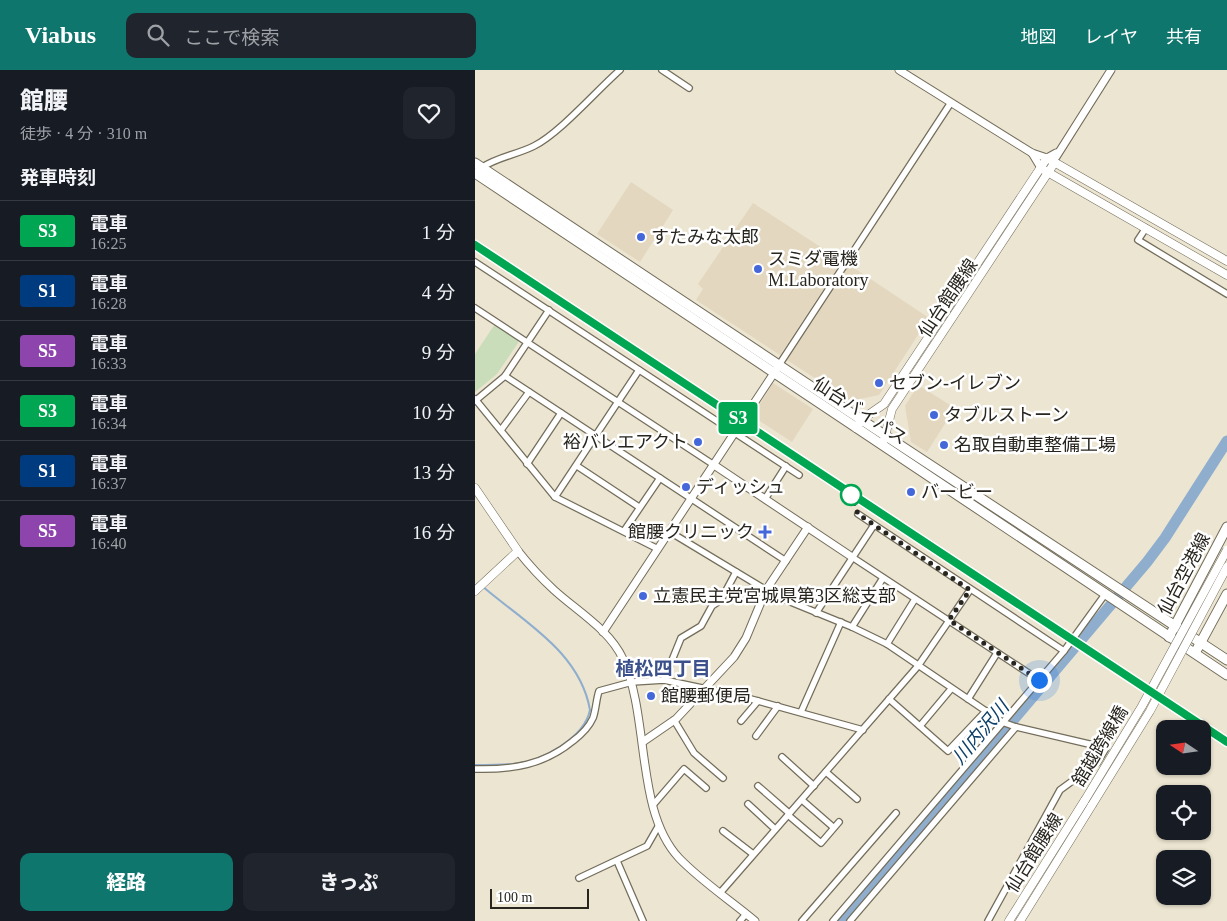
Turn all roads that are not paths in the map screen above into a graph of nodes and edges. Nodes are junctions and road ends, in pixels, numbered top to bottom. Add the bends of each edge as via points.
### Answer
1 (620, 70) edge
2 (662, 70) edge
3 (899, 70) edge
4 (1111, 70) edge
5 (689, 88) dead end
6 (951, 104) junction
7 (1032, 153) junction
8 (1056, 153) junction
9 (1047, 158) junction
10 (1055, 162) junction
11 (1041, 168) junction
12 (477, 169) edge
13 (1049, 172) junction
14 (1146, 228) junction
15 (1227, 261) edge
16 (475, 262) edge
17 (1227, 275) edge
18 (1227, 294) edge
19 (475, 308) edge
20 (549, 310) junction
21 (527, 342) junction
22 (779, 365) junction
23 (639, 370) junction
24 (774, 374) junction
25 (505, 376) junction
26 (529, 392) junction
27 (475, 400) edge
28 (617, 403) junction
29 (561, 413) junction
30 (859, 424) junction
31 (501, 430) junction
32 (735, 433) junction
33 (596, 435) junction
34 (884, 441) junction
35 (527, 464) junction
36 (714, 465) junction
37 (577, 466) junction
38 (786, 466) junction
39 (799, 475) dead end
40 (660, 478) junction
41 (475, 488) edge
42 (555, 497) junction
43 (691, 498) junction
44 (765, 499) junction
45 (639, 507) junction
46 (858, 514) dead end
47 (874, 525) junction
48 (808, 527) junction
49 (1227, 527) edge
50 (624, 531) junction
51 (670, 532) junction
52 (658, 549) junction
53 (1227, 550) edge
54 (518, 551) junction
55 (852, 557) junction
56 (785, 561) junction
57 (1227, 567) edge
58 (736, 572) junction
59 (883, 578) junction
60 (480, 587) edge
61 (766, 590) junction
62 (970, 590) junction
63 (1227, 594) edge
64 (1108, 595) junction
65 (915, 599) junction
66 (816, 613) junction
67 (949, 620) junction
68 (841, 622) junction
69 (1176, 626) junction
70 (852, 627) junction
71 (603, 632) junction
72 (1169, 637) junction
73 (1201, 642) junction
74 (887, 644) junction
75 (1064, 651) junction
76 (997, 653) junction
77 (1195, 654) junction
78 (1227, 660) edge
79 (918, 666) junction
80 (1227, 674) edge
81 (664, 680) junction
82 (1039, 680) junction
83 (632, 682) junction
84 (706, 689) junction
85 (951, 689) junction
86 (889, 699) junction
87 (967, 699) junction
88 (758, 701) junction
89 (778, 706) junction
90 (986, 711) junction
91 (801, 712) junction
92 (674, 720) junction
93 (741, 721) dead end
94 (1004, 722) junction
95 (921, 726) junction
96 (1014, 727) junction
97 (863, 730) junction
98 (756, 736) dead end
99 (643, 741) junction
100 (782, 758) dead end
101 (475, 769) edge
102 (826, 772) junction
103 (723, 778) dead end
104 (758, 786) dead end
105 (814, 786) junction
106 (707, 788) dead end
107 (857, 799) dead end
108 (802, 800) junction
109 (1089, 802) junction
110 (748, 804) dead end
111 (653, 805) junction
112 (896, 813) dead end
113 (789, 814) junction
114 (839, 822) dead end
115 (659, 825) junction
116 (833, 828) junction
117 (775, 829) junction
118 (723, 831) dead end
119 (753, 854) junction
120 (617, 861) junction
121 (579, 878) dead end
122 (720, 893) junction
123 (746, 914) junction
124 (643, 921) edge
125 (740, 921) edge
126 (755, 921) edge
127 (803, 921) edge
128 (833, 921) edge
129 (850, 921) edge
130 (988, 921) edge
131 (1009, 921) edge
132 (1020, 921) edge

1 - 12 street via 535,146
2 - 5 street
3 - 6 street
4 - 8 street
6 - 7 street
6 - 22 street
7 - 9 street
7 - 11 street
8 - 9 street
8 - 10 street
9 - 10 main road
9 - 11 main road, 仙台館腰線
10 - 13 main road, 仙台館腰線
10 - 15 main road
11 - 13 main road
11 - 30 main road, 仙台館腰線 via 884,404
12 - 22 main road, 仙台バイパス
12 - 24 main road, 仙台バイパス
13 - 14 main road
13 - 34 main road, 仙台館腰線 via 892,409
14 - 17 main road
14 - 18 street via 1138,240
16 - 20 street
19 - 21 street
20 - 21 street
20 - 23 street
21 - 25 street
21 - 28 street
22 - 24 street
22 - 30 main road, 仙台バイパス
23 - 28 street
23 - 32 street
24 - 30 main road, 仙台バイパス
24 - 32 street
25 - 26 street
25 - 27 street
26 - 29 street
26 - 31 street
27 - 31 street
28 - 33 street
28 - 36 street
29 - 33 street
29 - 35 street
30 - 34 main road, 仙台バイパス
31 - 35 street
32 - 36 street
32 - 38 street
33 - 37 street
33 - 40 street
34 - 64 main road, 仙台バイパス
34 - 69 main road, 仙台バイパス
35 - 42 street
36 - 43 street
36 - 44 street
37 - 42 street
37 - 45 street
38 - 39 street
38 - 44 street
40 - 43 street
40 - 45 street
41 - 54 main road
42 - 50 street
43 - 51 street
43 - 56 street
44 - 48 street
45 - 50 street
46 - 47 street
47 - 55 street
47 - 62 street
48 - 55 street
48 - 56 street
49 - 69 main road, 仙台空港線
50 - 52 street
51 - 52 street
51 - 58 street
52 - 71 street
53 - 109 main road, 舘越跨線橋, bridge
54 - 60 main road
54 - 71 street via 553,590
55 - 59 street
55 - 66 street
56 - 61 street
57 - 109 main road, 舘越跨線橋, bridge via 1150,711
58 - 61 street
58 - 81 street via 721,600 712,606 701,626 681,638
59 - 65 street
59 - 70 street
61 - 66 street
61 - 84 street via 740,648
62 - 67 street
62 - 75 street
63 - 73 main road
64 - 72 main road, 仙台バイパス
64 - 75 street
65 - 67 street
65 - 74 street
66 - 68 street
67 - 76 street
67 - 79 street
68 - 70 street
68 - 91 street
69 - 72 main road, 仙台空港線
69 - 73 main road, 仙台バイパス
70 - 74 street
71 - 83 street via 617,648
72 - 77 main road, 仙台バイパス
73 - 77 main road
73 - 78 main road, 仙台バイパス
74 - 79 street
75 - 82 street
76 - 82 street
76 - 87 street
77 - 80 main road, 仙台バイパス
79 - 85 street
79 - 86 street
81 - 83 street
81 - 84 street
82 - 94 street
83 - 99 street
83 - 101 street via 599,691 593,718 584,732 553,756 518,768
84 - 88 street
84 - 92 street
85 - 87 street
85 - 95 street
86 - 95 street
86 - 97 street
87 - 90 street
88 - 89 street
88 - 93 street
89 - 91 street
89 - 98 street
90 - 94 street
90 - 95 street via 948,751
91 - 97 street
92 - 99 street
92 - 103 street via 694,753
94 - 96 street
94 - 128 street
96 - 129 street
96 - 130 street via 1106,748 1097,763 1060,790
97 - 102 street
99 - 111 street
100 - 105 street
102 - 105 street
102 - 107 street
104 - 113 street
105 - 108 street
106 - 111 street via 683,768
108 - 113 street
108 - 116 street
109 - 131 main road, 仙台館腰線
109 - 132 main road, 仙台館腰線
110 - 117 street
111 - 115 street
112 - 127 street
113 - 116 street via 821,843
113 - 117 street
114 - 116 street
115 - 120 street via 647,846
115 - 122 street via 679,858
117 - 119 street
118 - 119 street
119 - 122 street
120 - 121 street
120 - 124 street
122 - 123 street
123 - 125 street
123 - 126 street

